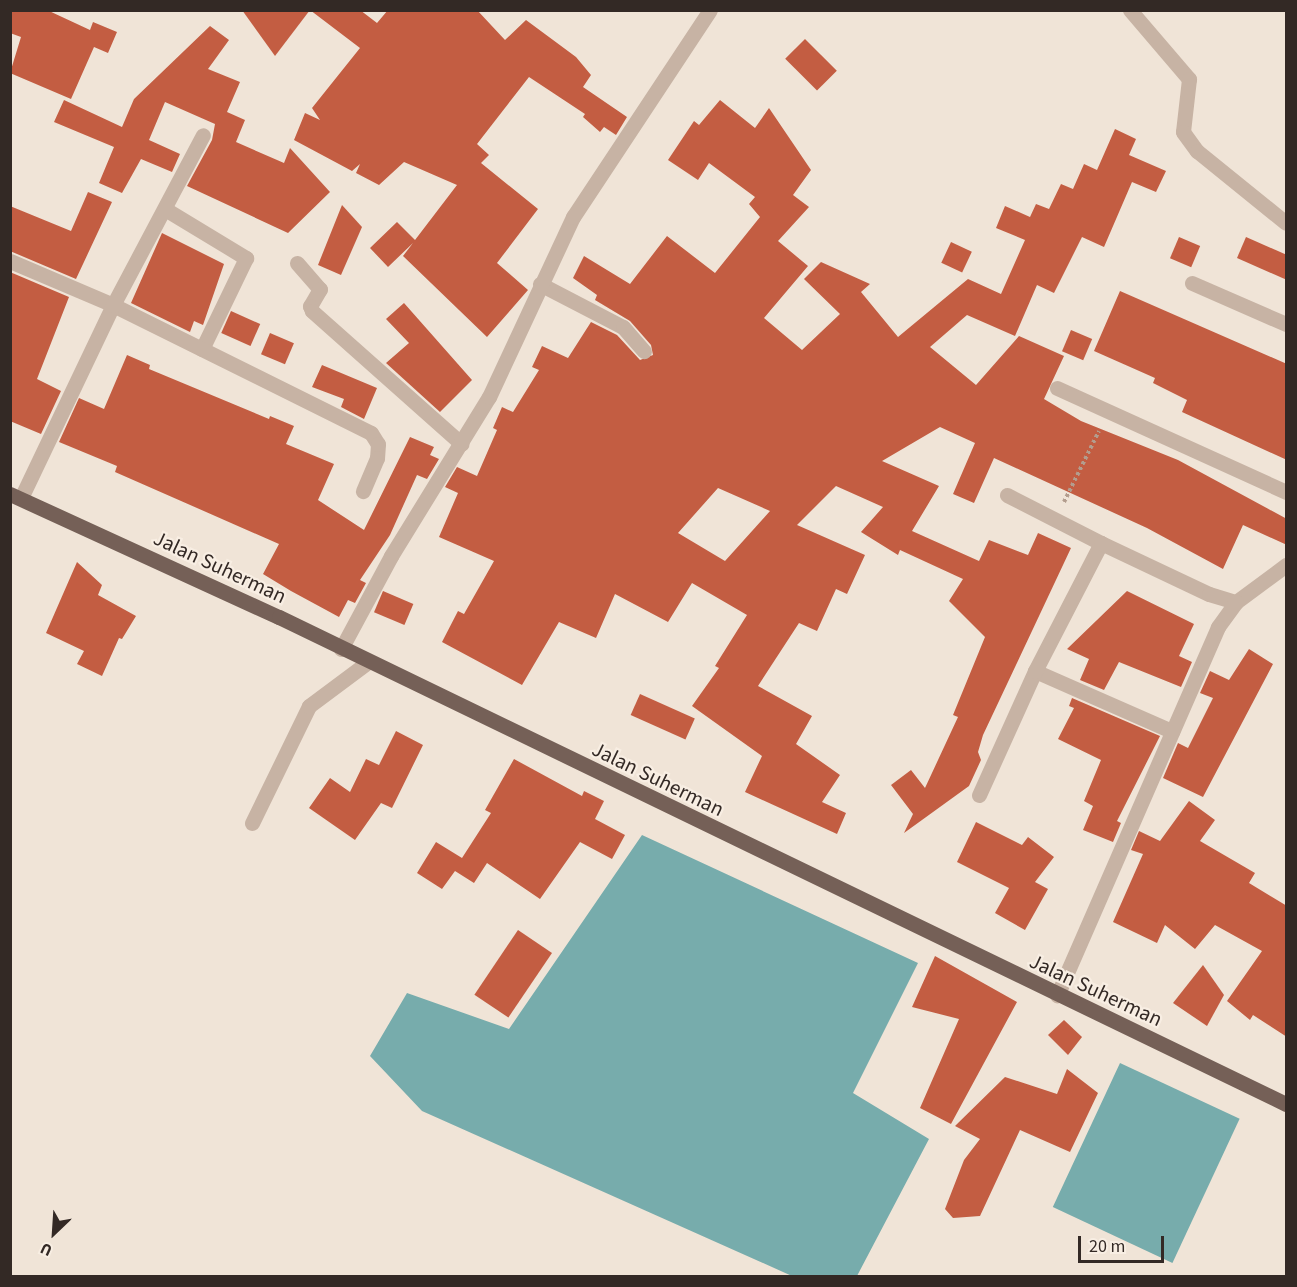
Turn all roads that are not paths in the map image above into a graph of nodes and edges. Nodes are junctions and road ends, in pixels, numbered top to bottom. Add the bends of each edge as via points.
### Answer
1 (710, 10) edge
2 (1130, 10) edge
3 (203, 135) dead end
4 (165, 209) junction
5 (1287, 223) edge
6 (10, 261) edge
7 (297, 263) dead end
8 (1192, 283) dead end
9 (540, 284) junction
10 (114, 305) junction
11 (1287, 324) edge
12 (202, 349) junction
13 (644, 351) dead end
14 (1057, 388) dead end
15 (462, 444) junction
16 (363, 491) dead end
17 (1287, 492) edge
18 (1007, 495) dead end
19 (16, 496) edge
20 (1101, 543) junction
21 (1287, 565) edge
22 (1236, 602) junction
23 (341, 649) junction
24 (368, 662) junction
25 (1035, 671) junction
26 (1172, 731) junction
27 (979, 795) dead end
28 (252, 823) dead end
29 (1057, 995) junction
30 (1287, 1104) edge

1 - 9 street via 573,218
2 - 5 street via 1189,79 1183,132 1197,151
3 - 4 street
4 - 10 street
4 - 12 street via 246,258
6 - 10 street
7 - 15 street via 320,290 310,306 312,311
8 - 11 street
9 - 13 street via 623,327
9 - 15 street via 489,397
10 - 12 street
10 - 19 street
12 - 16 street via 371,433 378,444 377,458
14 - 17 street
15 - 23 street via 396,547
18 - 20 street
19 - 23 main road, Jalan Suherman via 279,616
20 - 22 street via 1209,594
20 - 25 street
21 - 22 street
22 - 26 street via 1218,627
23 - 24 main road, Jalan Suherman
24 - 28 street via 309,706
24 - 29 main road, Jalan Suherman
25 - 26 street
25 - 27 street
26 - 29 street
29 - 30 main road, Jalan Suherman

